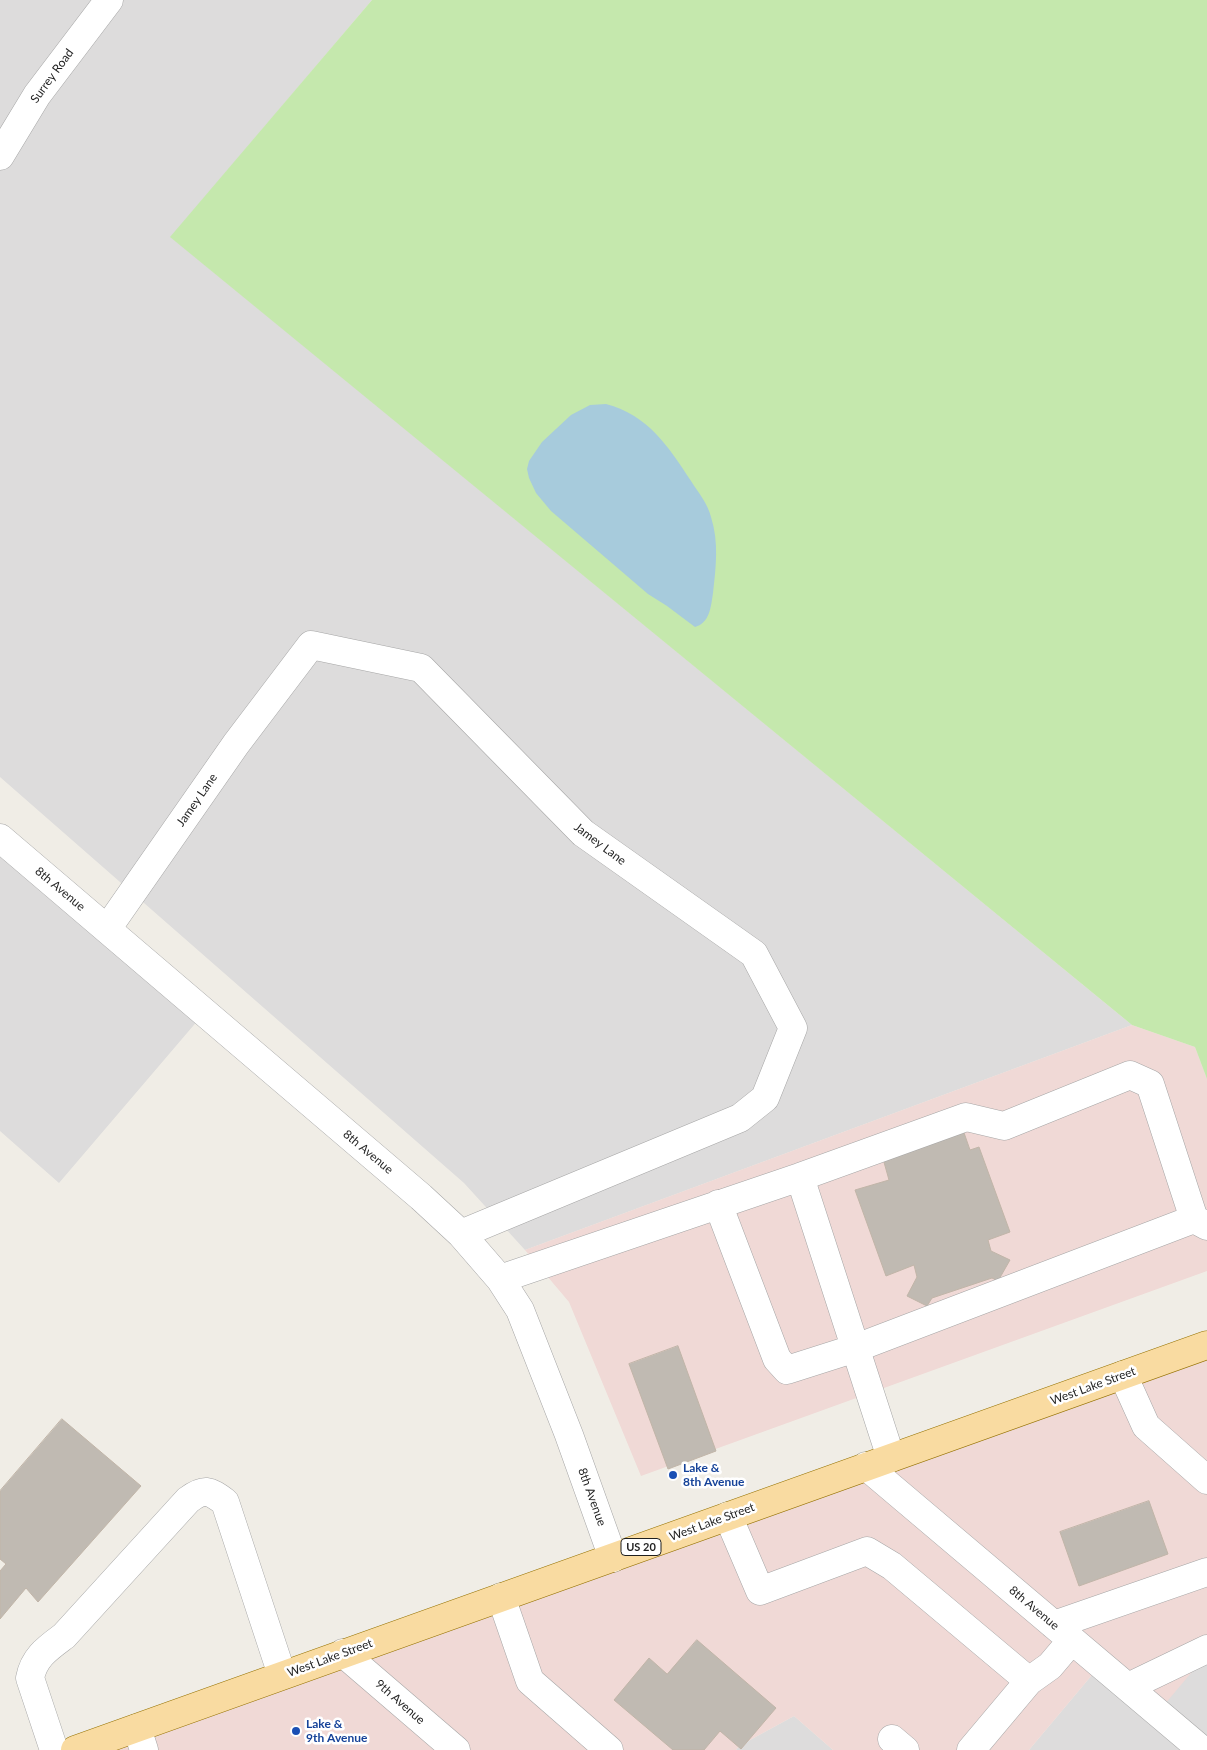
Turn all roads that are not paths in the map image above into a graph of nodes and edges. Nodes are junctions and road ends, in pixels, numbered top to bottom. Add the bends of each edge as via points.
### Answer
1 (109, 0) edge
2 (0, 156) edge
3 (0, 838) edge
4 (107, 929) junction
5 (800, 1177) junction
6 (718, 1204) junction
7 (1201, 1222) edge
8 (461, 1234) junction
9 (500, 1279) junction
10 (1207, 1345) edge
11 (856, 1348) junction
12 (1123, 1375) junction
13 (878, 1462) junction
14 (1205, 1475) edge
15 (728, 1516) junction
16 (613, 1558) junction
17 (1207, 1572) edge
18 (501, 1597) junction
19 (1063, 1632) junction
20 (1207, 1649) edge
21 (343, 1653) junction
22 (282, 1675) junction
23 (1029, 1681) junction
24 (1128, 1687) junction
25 (141, 1739) edge
26 (54, 1750) edge
27 (75, 1750) edge
28 (456, 1750) edge
29 (609, 1750) edge
30 (971, 1750) edge
31 (1202, 1750) edge

1 - 2 street, Surrey Road via 37,95
3 - 4 street, 8th Avenue
4 - 8 street, 8th Avenue
4 - 8 street, Jamey Lane via 236,744 311,645 421,668 578,828 754,954 793,1028 765,1098 740,1118
5 - 6 street
5 - 7 street via 966,1117 1004,1126 1130,1075 1150,1084
5 - 11 street
6 - 9 street
6 - 11 street via 777,1359 787,1370
7 - 11 street
8 - 9 street, 8th Avenue
9 - 16 street, 8th Avenue via 520,1310
10 - 12 main road, West Lake Street / US 20
11 - 13 street
12 - 13 main road, West Lake Street / US 20
12 - 14 street via 1146,1426
13 - 15 main road, West Lake Street / US 20
13 - 19 street, 8th Avenue
15 - 16 main road, West Lake Street / US 20
15 - 23 street via 760,1591 867,1551 892,1566
16 - 18 main road, West Lake Street / US 20
17 - 19 street
18 - 21 main road, West Lake Street / US 20
18 - 29 street via 530,1681
19 - 23 street via 1050,1666
19 - 24 street, 8th Avenue
20 - 24 street
21 - 22 main road, West Lake Street / US 20
21 - 28 street, 9th Avenue
22 - 25 main road, West Lake Street / US 20
22 - 26 street via 225,1502 215,1494 199,1492 188,1500 64,1636 41,1653 32,1668 30,1678
23 - 30 street
24 - 31 street, 8th Avenue
25 - 27 main road, West Lake Street / US 20

